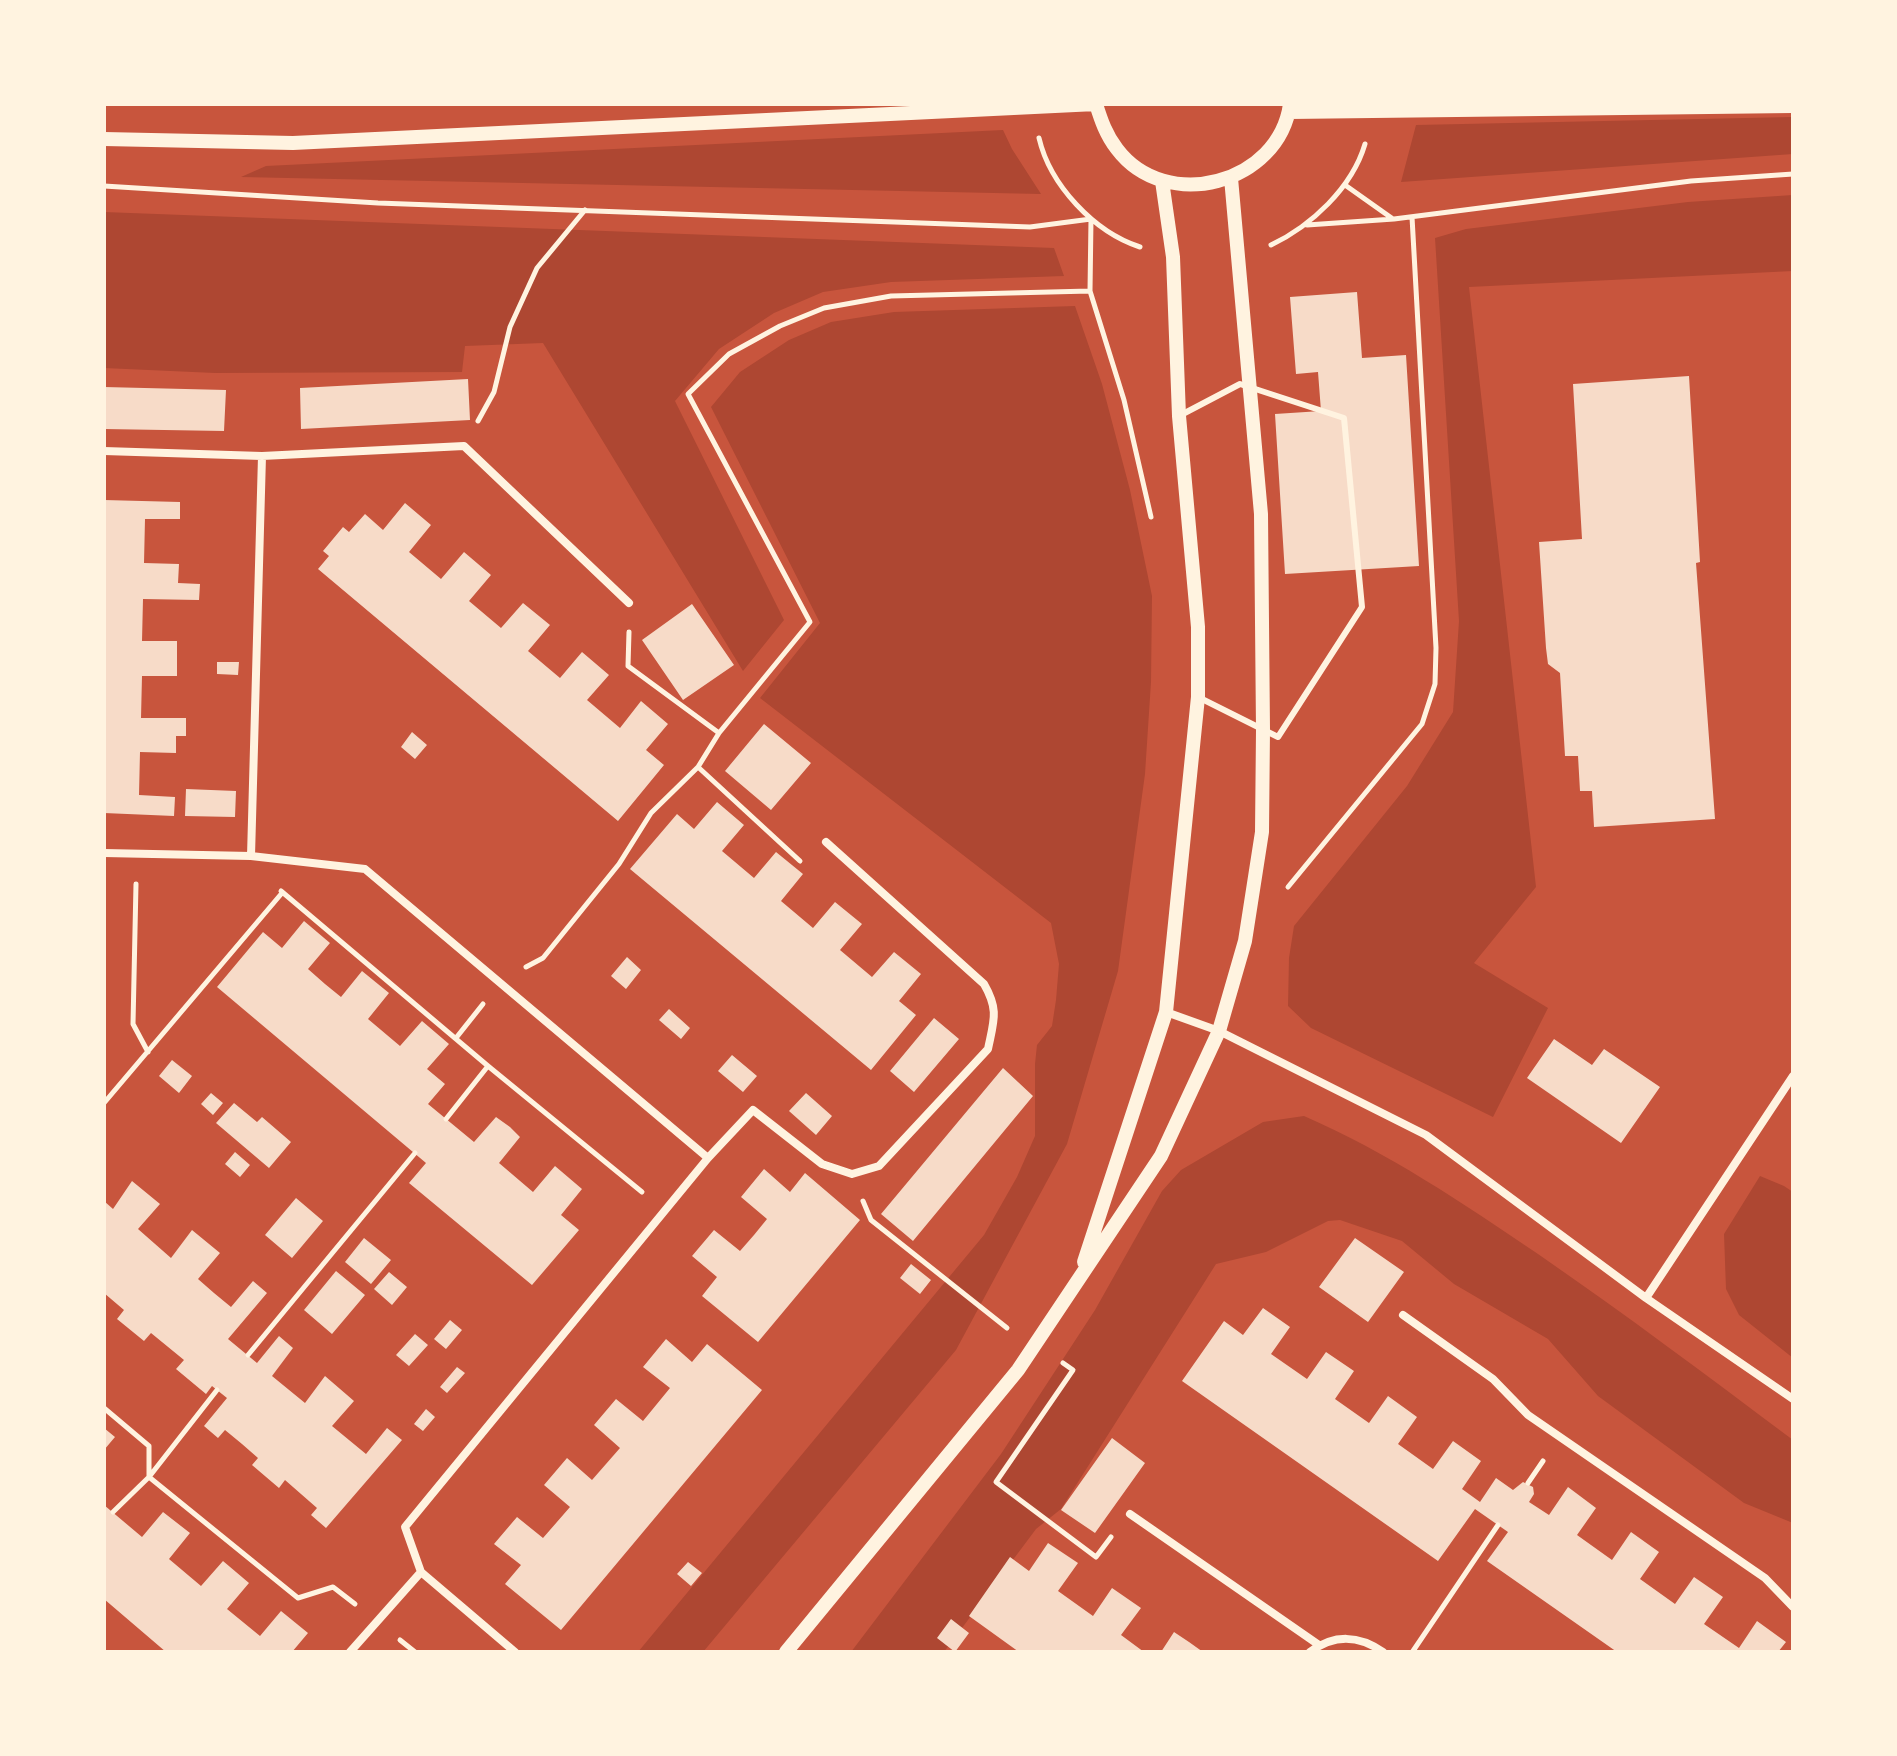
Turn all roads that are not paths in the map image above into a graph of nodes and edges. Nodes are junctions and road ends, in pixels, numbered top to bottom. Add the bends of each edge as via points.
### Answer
1 (1096, 104) edge
2 (1793, 106) edge
3 (1289, 108) edge
4 (104, 139) edge
5 (1231, 178) junction
6 (1162, 181) junction
7 (1251, 388) junction
8 (1179, 416) junction
9 (104, 451) edge
10 (262, 456) junction
11 (629, 603) road end
12 (1198, 697) junction
13 (1263, 730) junction
14 (826, 842) road end
15 (104, 853) edge
16 (251, 856) junction
17 (1166, 1012) junction
18 (1219, 1031) junction
19 (1793, 1076) edge
20 (708, 1158) junction
21 (1078, 1281) junction
22 (1646, 1298) junction
23 (1403, 1315) dead end
24 (1793, 1399) edge
25 (1130, 1514) dead end
26 (421, 1572) junction
27 (1793, 1607) edge
28 (1319, 1645) junction
29 (350, 1652) edge
30 (515, 1652) edge
31 (786, 1652) edge
32 (1310, 1652) edge
33 (1383, 1652) edge

1 - 4 street via 293,143
1 - 6 street via 1118,151
2 - 3 street
3 - 5 street via 1277,140 1257,162
5 - 6 street via 1197,186
5 - 7 street
6 - 8 street via 1173,257
7 - 8 lane via 1240,384
7 - 13 street via 1261,514
7 - 13 lane via 1344,418 1362,607 1278,737
8 - 12 street via 1198,627
9 - 10 street
10 - 11 street via 464,446
10 - 16 street
12 - 13 lane
12 - 17 street
13 - 18 street via 1262,832 1245,941
14 - 20 street via 984,984 994,1001 988,1049 879,1166 852,1174 822,1164 753,1110
15 - 16 street
16 - 20 street via 365,869
17 - 18 street
17 - 21 street
18 - 21 street via 1161,1156
18 - 22 street via 1426,1135
19 - 22 street
20 - 26 street via 405,1527
21 - 31 street via 1018,1370
22 - 24 street
23 - 27 street via 1493,1379 1528,1415 1765,1578
25 - 28 street
26 - 29 street
26 - 30 street
28 - 32 street
28 - 33 street via 1347,1638

